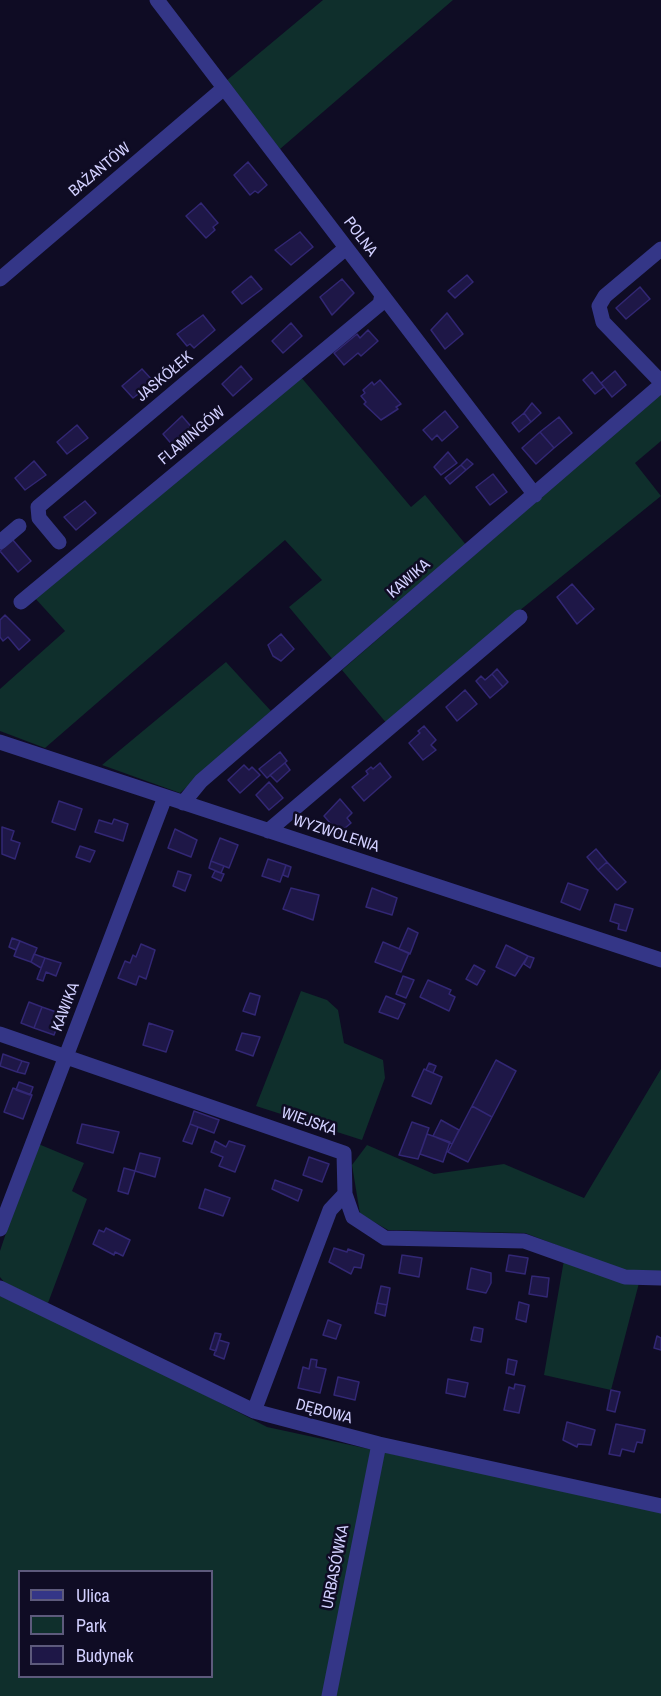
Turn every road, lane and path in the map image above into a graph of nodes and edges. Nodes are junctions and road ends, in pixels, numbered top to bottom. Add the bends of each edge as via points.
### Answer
1 (157, 0) edge
2 (224, 88) junction
3 (346, 248) junction
4 (661, 249) edge
5 (0, 279) edge
6 (382, 295) junction
7 (661, 383) edge
8 (535, 495) junction
9 (19, 526) dead end
10 (0, 542) edge
11 (59, 542) dead end
12 (21, 602) dead end
13 (520, 617) dead end
14 (0, 742) edge
15 (165, 797) junction
16 (183, 803) junction
17 (268, 831) junction
18 (661, 960) edge
19 (0, 1034) edge
20 (66, 1055) junction
21 (345, 1194) junction
22 (0, 1229) edge
23 (661, 1278) edge
24 (0, 1288) edge
25 (254, 1411) junction
26 (379, 1444) junction
27 (661, 1506) edge
28 (329, 1696) edge

1 - 2 street, POLNA
2 - 3 street, POLNA
2 - 5 street, BAŻANTÓW
3 - 6 street, POLNA
3 - 11 street, JASKÓŁEK via 38,507 39,518
4 - 7 street via 605,296 599,306 603,322
6 - 8 street, POLNA
6 - 12 street, FLAMINGÓW via 380,304
7 - 8 street, KAWIKA
8 - 16 street, KAWIKA via 201,781
9 - 10 street
13 - 17 street
14 - 15 street, WYZWOLENIA
15 - 16 street, WYZWOLENIA
15 - 20 street, KAWIKA
16 - 17 street, WYZWOLENIA
17 - 18 street, WYZWOLENIA
19 - 20 street, WIEJSKA
20 - 21 street, WIEJSKA via 344,1153
20 - 22 street, KAWIKA
21 - 23 street, WIEJSKA via 354,1218 385,1238 524,1241 625,1277
21 - 25 street via 330,1210
24 - 25 street, DĘBOWA
25 - 26 street, DĘBOWA
26 - 27 street, DĘBOWA
26 - 28 street, URBASÓWKA

